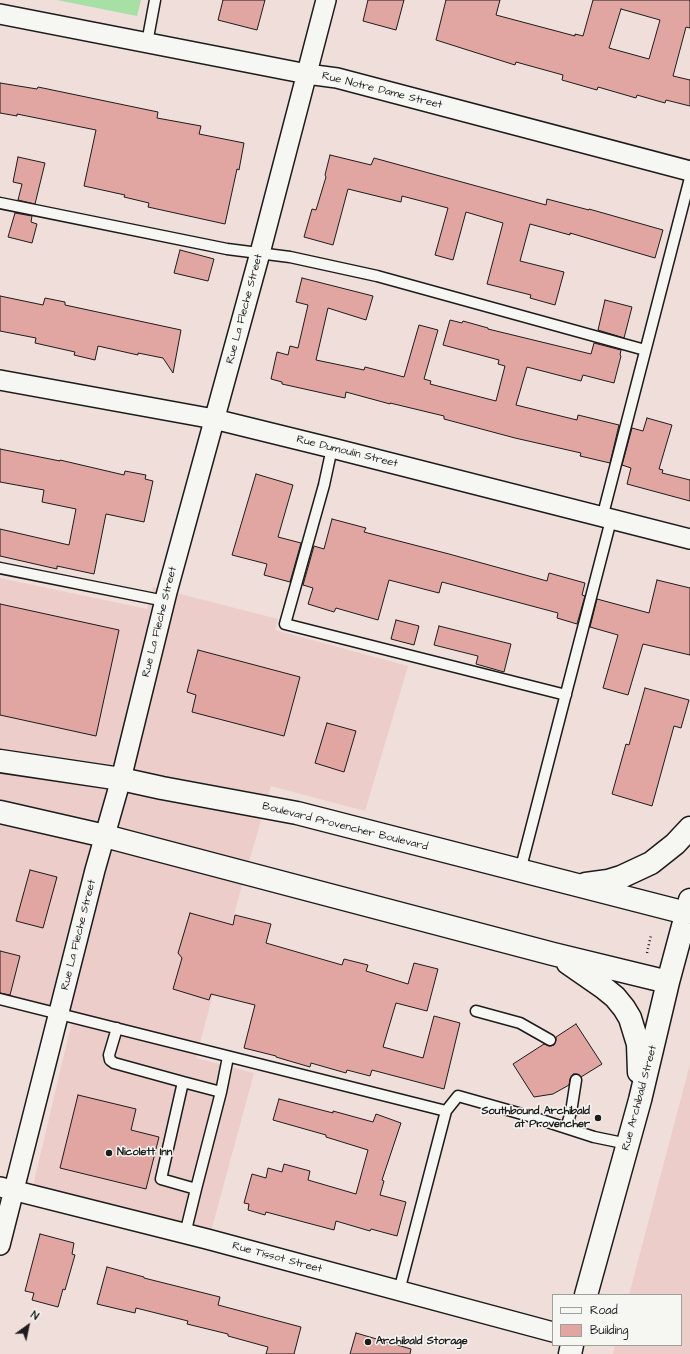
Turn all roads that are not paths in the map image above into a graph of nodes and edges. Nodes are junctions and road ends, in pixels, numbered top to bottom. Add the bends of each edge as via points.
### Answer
1 (155, 0) edge
2 (326, 0) edge
3 (0, 14) edge
4 (147, 43) junction
5 (307, 74) junction
6 (690, 171) edge
7 (690, 178) edge
8 (0, 203) edge
9 (260, 253) junction
10 (645, 350) junction
11 (0, 380) edge
12 (214, 419) junction
13 (332, 448) junction
14 (607, 519) junction
15 (690, 540) edge
16 (0, 568) edge
17 (165, 601) junction
18 (566, 695) junction
19 (0, 761) edge
20 (121, 779) junction
21 (0, 812) edge
22 (690, 828) edge
23 (105, 836) junction
24 (520, 870) junction
25 (577, 885) junction
26 (688, 906) edge
27 (553, 954) junction
28 (668, 982) junction
29 (0, 999) edge
30 (476, 1011) dead end
31 (59, 1014) junction
32 (117, 1028) junction
33 (550, 1040) dead end
34 (228, 1057) junction
35 (576, 1080) dead end
36 (183, 1082) junction
37 (221, 1092) junction
38 (640, 1100) junction
39 (446, 1111) junction
40 (566, 1128) junction
41 (628, 1144) junction
42 (7, 1189) edge
43 (196, 1189) junction
44 (186, 1234) junction
45 (0, 1245) edge
46 (399, 1291) junction
47 (586, 1294) edge
48 (552, 1332) edge

1 - 4 lane
2 - 5 street, Rue La Fleche Street
3 - 4 street, Rue Notre Dame Street
4 - 5 street, Rue Notre Dame Street
5 - 6 street, Rue Notre Dame Street via 338,78
5 - 9 street, Rue La Fleche Street
7 - 10 lane
8 - 9 lane via 227,249
9 - 10 lane via 377,276
9 - 12 street, Rue La Fleche Street
10 - 14 lane
11 - 12 street, Rue Dumoulin Street
12 - 13 street, Rue Dumoulin Street
12 - 17 street, Rue La Fleche Street
13 - 14 street, Rue Dumoulin Street
13 - 18 lane via 285,624
14 - 15 street, Rue Dumoulin Street
14 - 18 lane
16 - 17 lane
17 - 20 street, Rue La Fleche Street
18 - 24 lane
19 - 20 main road, Boulevard Provencher Boulevard
20 - 23 street, Rue La Fleche Street
20 - 24 main road, Boulevard Provencher Boulevard via 297,813
21 - 23 main road
22 - 25 main road via 651,863 608,881
23 - 27 main road
23 - 31 street, Rue La Fleche Street
24 - 25 main road, Boulevard Provencher Boulevard
25 - 26 main road, Boulevard Provencher Boulevard
26 - 28 main road, Rue Archibald Street
27 - 28 main road
27 - 38 main road via 604,988 630,1018 638,1044
28 - 38 main road, Rue Archibald Street
29 - 31 lane
30 - 33 lane via 520,1023
31 - 32 lane
31 - 42 street, Rue La Fleche Street
32 - 34 lane
32 - 36 lane via 110,1060
34 - 37 lane
34 - 39 lane
35 - 40 lane
36 - 37 lane
36 - 43 lane via 161,1179
37 - 43 lane
38 - 41 main road, Rue Archibald Street
39 - 40 lane via 458,1096
39 - 46 lane
40 - 41 lane
41 - 47 main road, Rue Archibald Street
42 - 44 street, Rue Tissot Street
42 - 45 street, Rue La Fleche Street
43 - 44 lane
44 - 46 street, Rue Tissot Street
46 - 48 street, Rue Tissot Street

